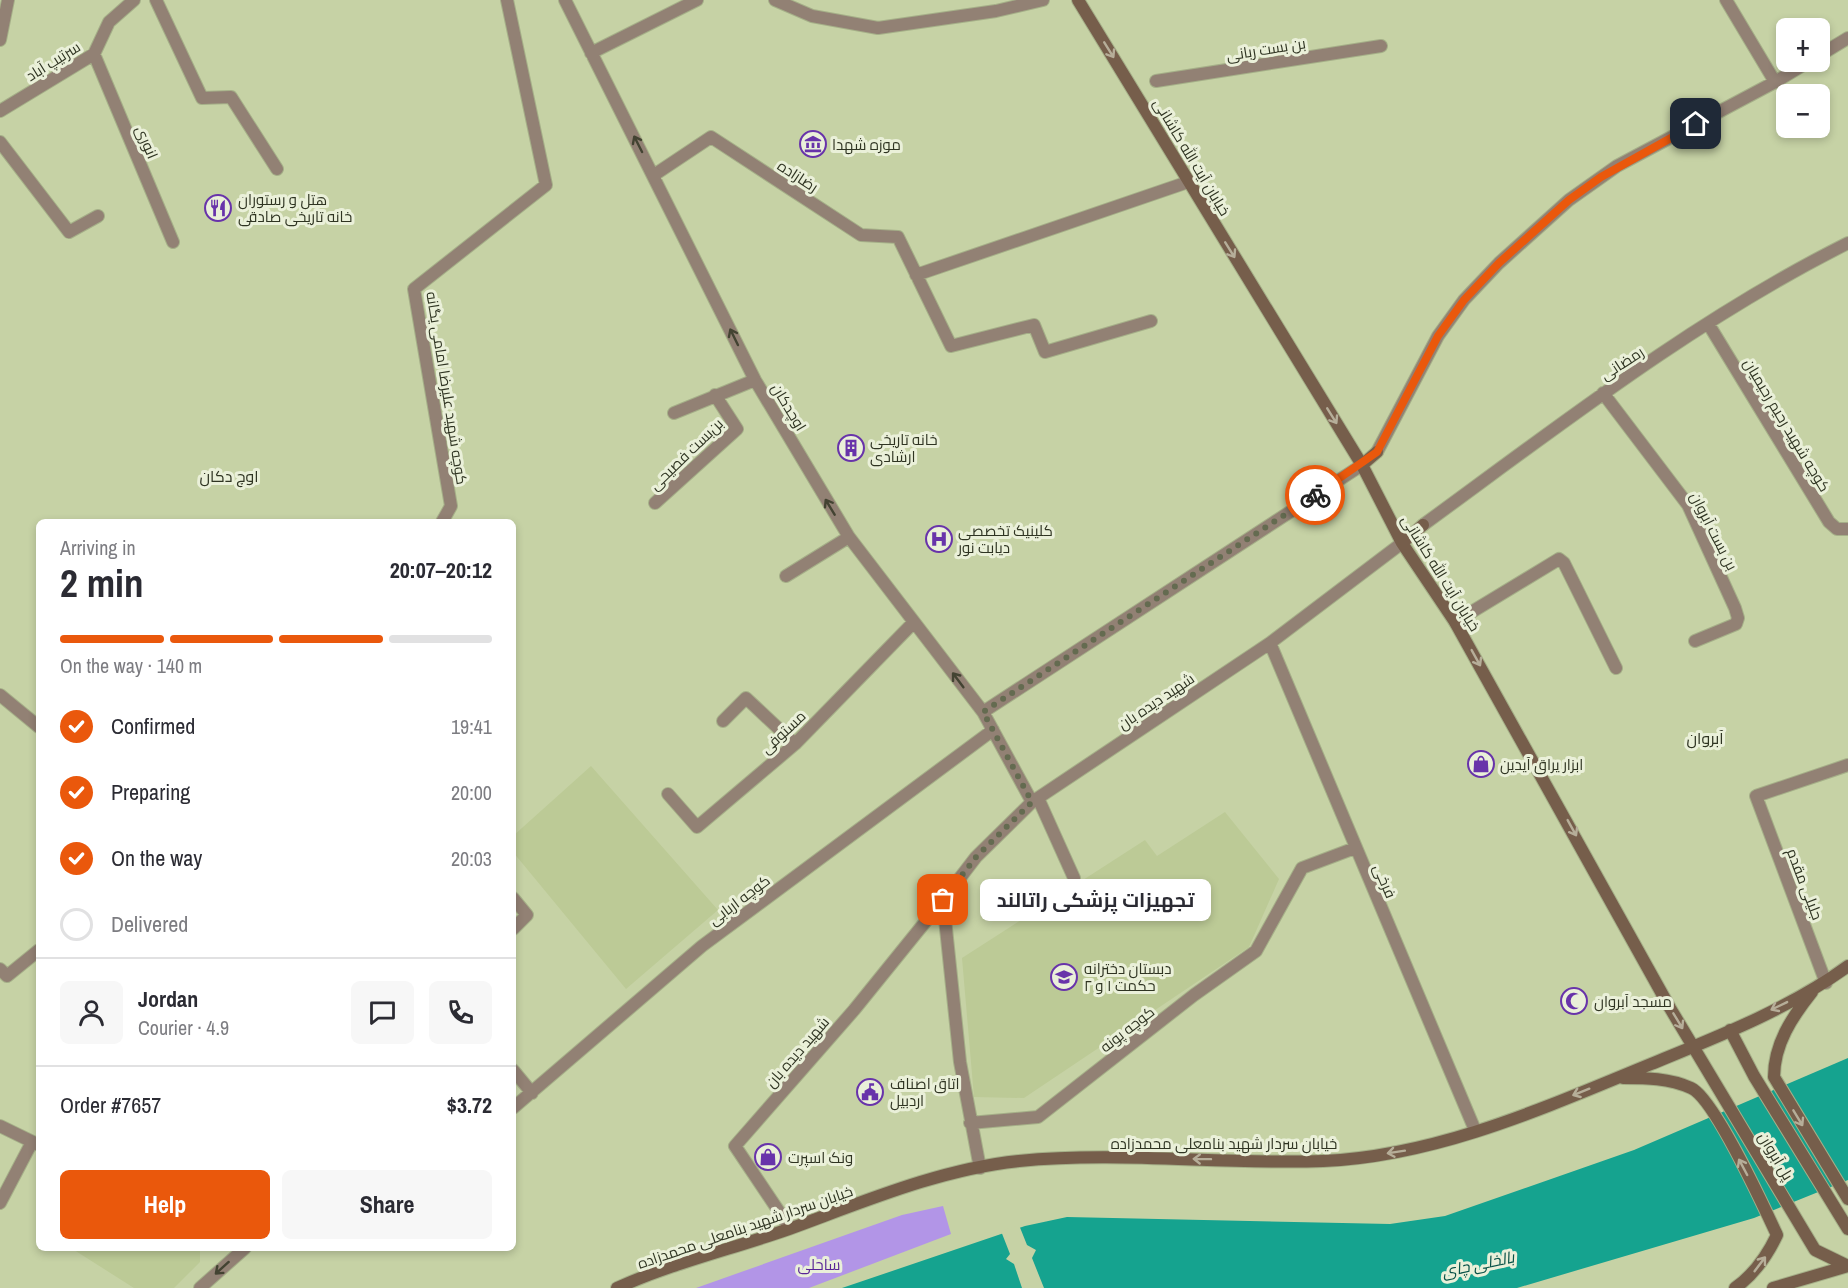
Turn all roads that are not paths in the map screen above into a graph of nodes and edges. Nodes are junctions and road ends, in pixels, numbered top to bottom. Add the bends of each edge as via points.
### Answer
1 (8, 0) edge
2 (134, 0) edge
3 (156, 0) edge
4 (507, 0) edge
5 (564, 0) edge
6 (697, 0) edge
7 (775, 0) edge
8 (1043, 0) edge
9 (1078, 0) edge
10 (1726, 0) edge
11 (1848, 38) edge
12 (0, 40) edge
13 (1381, 46) dead end
14 (1830, 49) edge
15 (591, 53) junction
16 (93, 54) junction
17 (1792, 72) edge
18 (1156, 81) dead end
19 (1775, 82) junction
20 (0, 111) edge
21 (0, 142) edge
22 (276, 169) dead end
23 (654, 175) junction
24 (1188, 182) junction
25 (98, 216) dead end
26 (173, 242) dead end
27 (1848, 243) edge
28 (916, 275) junction
29 (1152, 321) dead end
30 (1709, 325) junction
31 (755, 380) junction
32 (1603, 393) junction
33 (715, 395) junction
34 (674, 413) dead end
35 (1377, 452) joint
36 (1362, 465) junction
37 (655, 503) dead end
38 (444, 519) edge
39 (1423, 525) joint
40 (1848, 529) edge
41 (849, 537) junction
42 (1402, 543) junction
43 (786, 576) dead end
44 (914, 622) junction
45 (1455, 622) junction
46 (1695, 641) dead end
47 (1270, 643) junction
48 (1616, 668) dead end
49 (0, 695) edge
50 (983, 712) junction
51 (36, 720) edge
52 (723, 721) dead end
53 (993, 730) junction
54 (795, 744) junction
55 (1848, 765) edge
56 (668, 794) dead end
57 (1035, 800) junction
58 (1355, 848) junction
59 (1074, 878) dead end
60 (943, 900) junction
61 (516, 902) edge
62 (516, 925) edge
63 (36, 952) edge
64 (1848, 966) edge
65 (0, 969) edge
66 (1820, 985) junction
67 (1730, 1030) junction
68 (1693, 1046) junction
69 (516, 1074) edge
70 (1618, 1077) junction
71 (532, 1093) junction
72 (516, 1106) edge
73 (970, 1123) junction
74 (0, 1126) edge
75 (1475, 1130) junction
76 (36, 1143) edge
77 (980, 1168) junction
78 (1848, 1199) edge
79 (0, 1203) edge
80 (790, 1228) junction
81 (1848, 1229) edge
82 (242, 1251) edge
83 (1848, 1266) edge
84 (200, 1288) edge
85 (617, 1288) edge
86 (1735, 1288) edge
87 (1773, 1288) edge

1 - 12 street
2 - 16 street, سرتیپ آباد via 109,22
3 - 22 street via 202,98 231,97
4 - 38 street, کوچه شهید علیرضا امامی یگانه via 546,186 414,290 451,506
5 - 15 street, اوچدکان
6 - 15 street
7 - 8 street via 812,16 878,28
9 -> 24 main road, خیابان آیت الله کاشانی
10 - 19 street
11 - 14 street
13 - 18 street, بن بست ربانی
23 -> 15 street, اوچدکان
16 - 20 street, سرتیپ آباد
16 - 26 street, انوری
17 - 19 street
19 - 35 street via 1617,166 1569,200 1499,263 1464,300 1438,336
21 - 25 street via 69,232
23 - 28 street, رضازاده via 711,136 861,235 897,237
31 -> 23 street, اوچدکان
24 - 28 street
24 -> 36 main road, خیابان آیت الله کاشانی
27 - 30 street, رمضانی
28 - 29 street, رضازاده via 951,346 1034,325 1045,352
30 - 32 street, رمضانی
30 - 40 street, کوچه شهید رحیم رحیمیان via 1829,522 1837,529
31 - 33 street, بن‌بست فصیحی
41 -> 31 street, اوچدکان
32 - 39 street, رمضانی
32 - 46 street, بن بست آبروان via 1688,505 1735,609 1736,624
33 - 34 street, بن‌بست فصیحی
33 - 37 street, بن‌بست فصیحی via 736,429
35 - 36 main road
36 - 42 main road, خیابان آیت الله کاشانی
36 - 50 street
39 - 42 main road
41 - 43 street
41 - 44 street, اوچدکان
42 - 45 main road, خیابان آیت الله کاشانی
42 - 47 street, شهید دیده بان
50 -> 44 street, اوچدکان
44 - 54 street, مستوفی
45 - 48 street via 1559,559
45 -> 68 main road, خیابان آیت الله کاشانی
47 - 57 street, شهید دیده بان
47 - 58 street, فرخی
49 - 51 street
50 - 53 street, اوچدکان
52 - 54 street via 746,698
53 - 57 street, اوچدکان
53 - 71 street, کوچه اربابی via 702,946
54 - 56 street, مستوفی via 697,826
55 - 66 street, جلیلی مقدم via 1756,796
57 - 59 street, اوچدکان
57 - 60 street, شهید دیده بان via 976,857
58 - 73 street, کوچه پونه via 1302,868 1256,951 1038,1117
58 - 75 street, فرخی
60 - 73 street via 948,969
60 - 80 street, شهید دیده بان via 854,1010 735,1146
61 - 62 street via 527,915
63 - 65 street via 7,976
64 - 66 main road, خیابان سردار شهید بنامعلی محمدزاده
66 -> 67 main road, خیابان سردار شهید بنامعلی محمدزاده
66 -> 78 main road via 1782,1035 1774,1077
67 - 68 main road, خیابان سردار شهید بنامعلی محمدزاده
67 - 81 main road, پل آبروان
68 - 70 main road, خیابان سردار شهید بنامعلی محمدزاده
68 - 83 main road, پل آبروان via 1815,1250
69 - 71 street
70 -> 75 main road, خیابان سردار شهید بنامعلی محمدزاده
86 -> 70 main road via 1748,1279 1777,1235 1712,1107 1694,1088 1662,1079
71 - 72 street, کوچه اربابی
73 - 77 street
74 - 76 street
75 -> 77 main road, خیابان سردار شهید بنامعلی محمدزاده via 1415,1149 1323,1161 1078,1158 1017,1161
76 - 79 street
77 - 80 main road, خیابان سردار شهید بنامعلی محمدزاده
80 - 85 main road, خیابان سردار شهید بنامعلی محمدزاده
82 -> 84 street
83 - 87 main road

